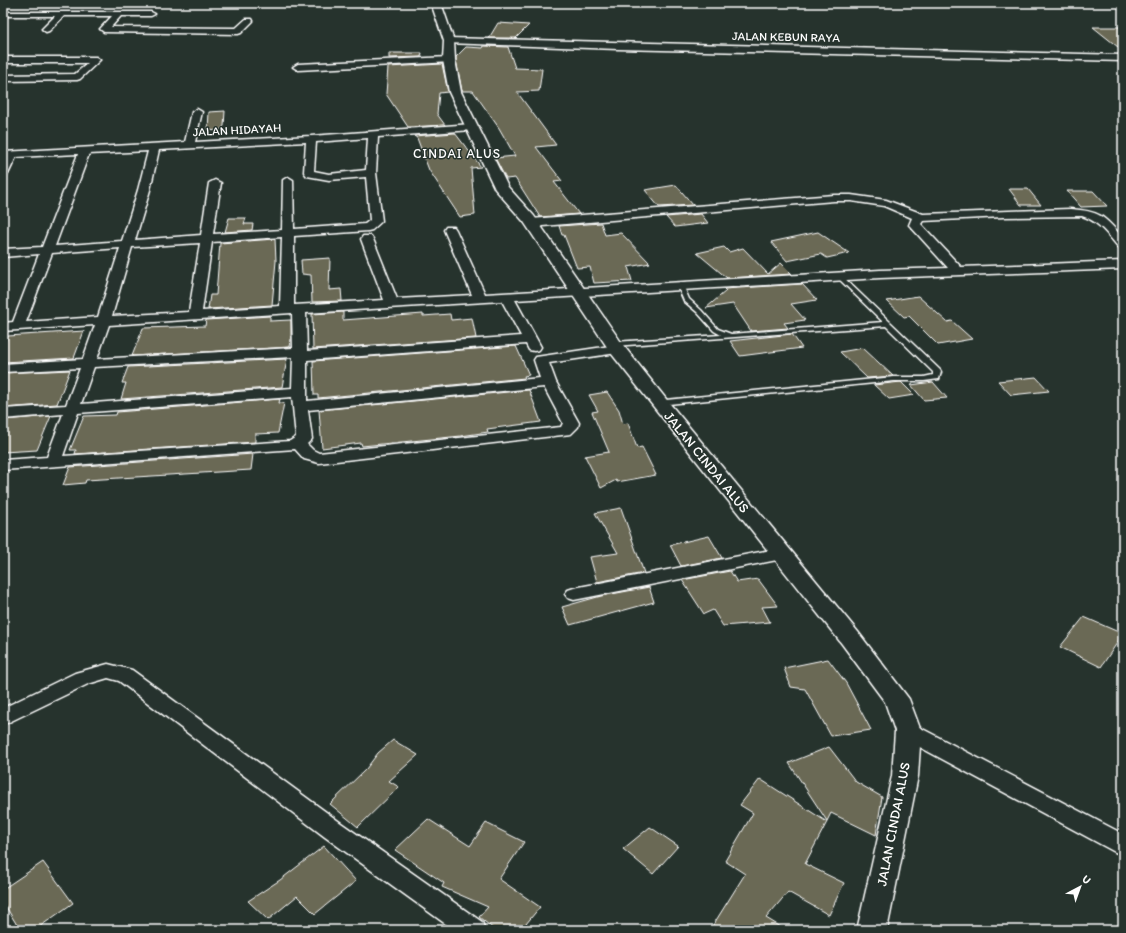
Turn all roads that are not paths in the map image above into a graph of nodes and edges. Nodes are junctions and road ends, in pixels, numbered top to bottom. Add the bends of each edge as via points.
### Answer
1 (436, 3) edge
2 (3, 14) edge
3 (12, 14) junction
4 (62, 14) junction
5 (119, 14) junction
6 (151, 14) dead end
7 (249, 21) dead end
8 (3, 22) edge
9 (46, 29) dead end
10 (449, 41) junction
11 (1123, 58) edge
12 (3, 60) edge
13 (450, 60) junction
14 (298, 67) dead end
15 (3, 78) edge
16 (197, 112) dead end
17 (472, 127) junction
18 (373, 134) junction
19 (311, 140) junction
20 (189, 146) junction
21 (154, 147) junction
22 (85, 151) junction
23 (7, 155) edge
24 (371, 173) junction
25 (3, 174) edge
26 (288, 180) dead end
27 (216, 183) dead end
28 (922, 218) junction
29 (531, 223) junction
30 (450, 230) dead end
31 (288, 233) junction
32 (207, 239) junction
33 (367, 239) dead end
34 (127, 244) junction
35 (1123, 245) edge
36 (47, 249) junction
37 (3, 253) edge
38 (1123, 265) edge
39 (958, 271) junction
40 (839, 276) junction
41 (680, 285) junction
42 (579, 292) junction
43 (506, 296) junction
44 (480, 298) junction
45 (392, 303) junction
46 (293, 309) junction
47 (196, 315) junction
48 (104, 320) junction
49 (889, 324) junction
50 (3, 326) edge
51 (18, 326) junction
52 (730, 336) junction
53 (530, 340) junction
54 (615, 346) junction
55 (300, 354) junction
56 (541, 360) junction
57 (88, 364) junction
58 (3, 368) edge
59 (549, 382) junction
60 (300, 399) junction
61 (659, 403) junction
62 (72, 409) junction
63 (3, 414) edge
64 (298, 443) junction
65 (53, 462) junction
66 (3, 465) edge
67 (782, 554) junction
68 (574, 594) dead end
69 (3, 716) edge
70 (908, 731) junction
71 (1123, 845) edge
72 (473, 930) edge
73 (872, 930) edge

1 - 10 street, JALAN CINDAI ALUS
2 - 3 street
3 - 4 street
3 - 8 street
4 - 5 street
4 - 9 street
5 - 6 street
5 - 7 street via 104,29 238,31
10 - 11 street, JALAN KEBUN RAYA
10 - 13 street, JALAN CINDAI ALUS
12 - 15 street via 96,60 78,77
13 - 14 street
13 - 17 street, JALAN CINDAI ALUS via 455,92
16 - 20 street
17 - 18 street, JALAN HIDAYAH
17 - 29 street, JALAN CINDAI ALUS via 502,189
18 - 19 street, JALAN HIDAYAH
18 - 24 street
19 - 20 street, JALAN HIDAYAH
19 - 24 street via 311,174 329,177
20 - 21 street, JALAN HIDAYAH
21 - 22 street, JALAN HIDAYAH
21 - 34 street
22 - 23 street, JALAN HIDAYAH
22 - 36 street
23 - 25 street
24 - 31 street via 377,217 372,225 362,229
26 - 31 street
27 - 32 street
28 - 29 street via 886,203 834,198
28 - 35 street via 1083,213 1102,221
28 - 39 street via 916,220 915,225
29 - 42 street, JALAN CINDAI ALUS
30 - 44 street
31 - 32 street
31 - 46 street
32 - 34 street
32 - 47 street
33 - 45 street
34 - 36 street
34 - 48 street
36 - 37 street
36 - 51 street
38 - 39 street
39 - 40 street
40 - 41 street
40 - 49 lane
41 - 42 street
41 - 52 lane via 686,300 699,310 716,330
42 - 43 street
42 - 54 street, JALAN CINDAI ALUS
43 - 44 street
43 - 53 street
44 - 45 street
45 - 46 street
46 - 47 street
46 - 55 street
47 - 48 street
48 - 51 street
48 - 57 street
49 - 52 lane
49 - 61 lane via 937,372 936,377
50 - 51 street
52 - 54 lane
53 - 55 street
53 - 56 street
54 - 56 street
54 - 61 street, JALAN CINDAI ALUS
55 - 57 street
55 - 60 street
56 - 59 street
57 - 58 street
57 - 62 street
59 - 60 street
59 - 64 street via 570,423 566,430 319,458 307,455
60 - 62 street
60 - 64 street via 304,439
61 - 67 street, JALAN CINDAI ALUS
62 - 63 street
62 - 65 street
64 - 65 street
65 - 66 street
67 - 68 street
67 - 70 street, JALAN CINDAI ALUS via 896,699
69 - 72 street via 82,678 108,671 125,675 333,830
70 - 71 street
70 - 73 street, JALAN CINDAI ALUS via 905,776

